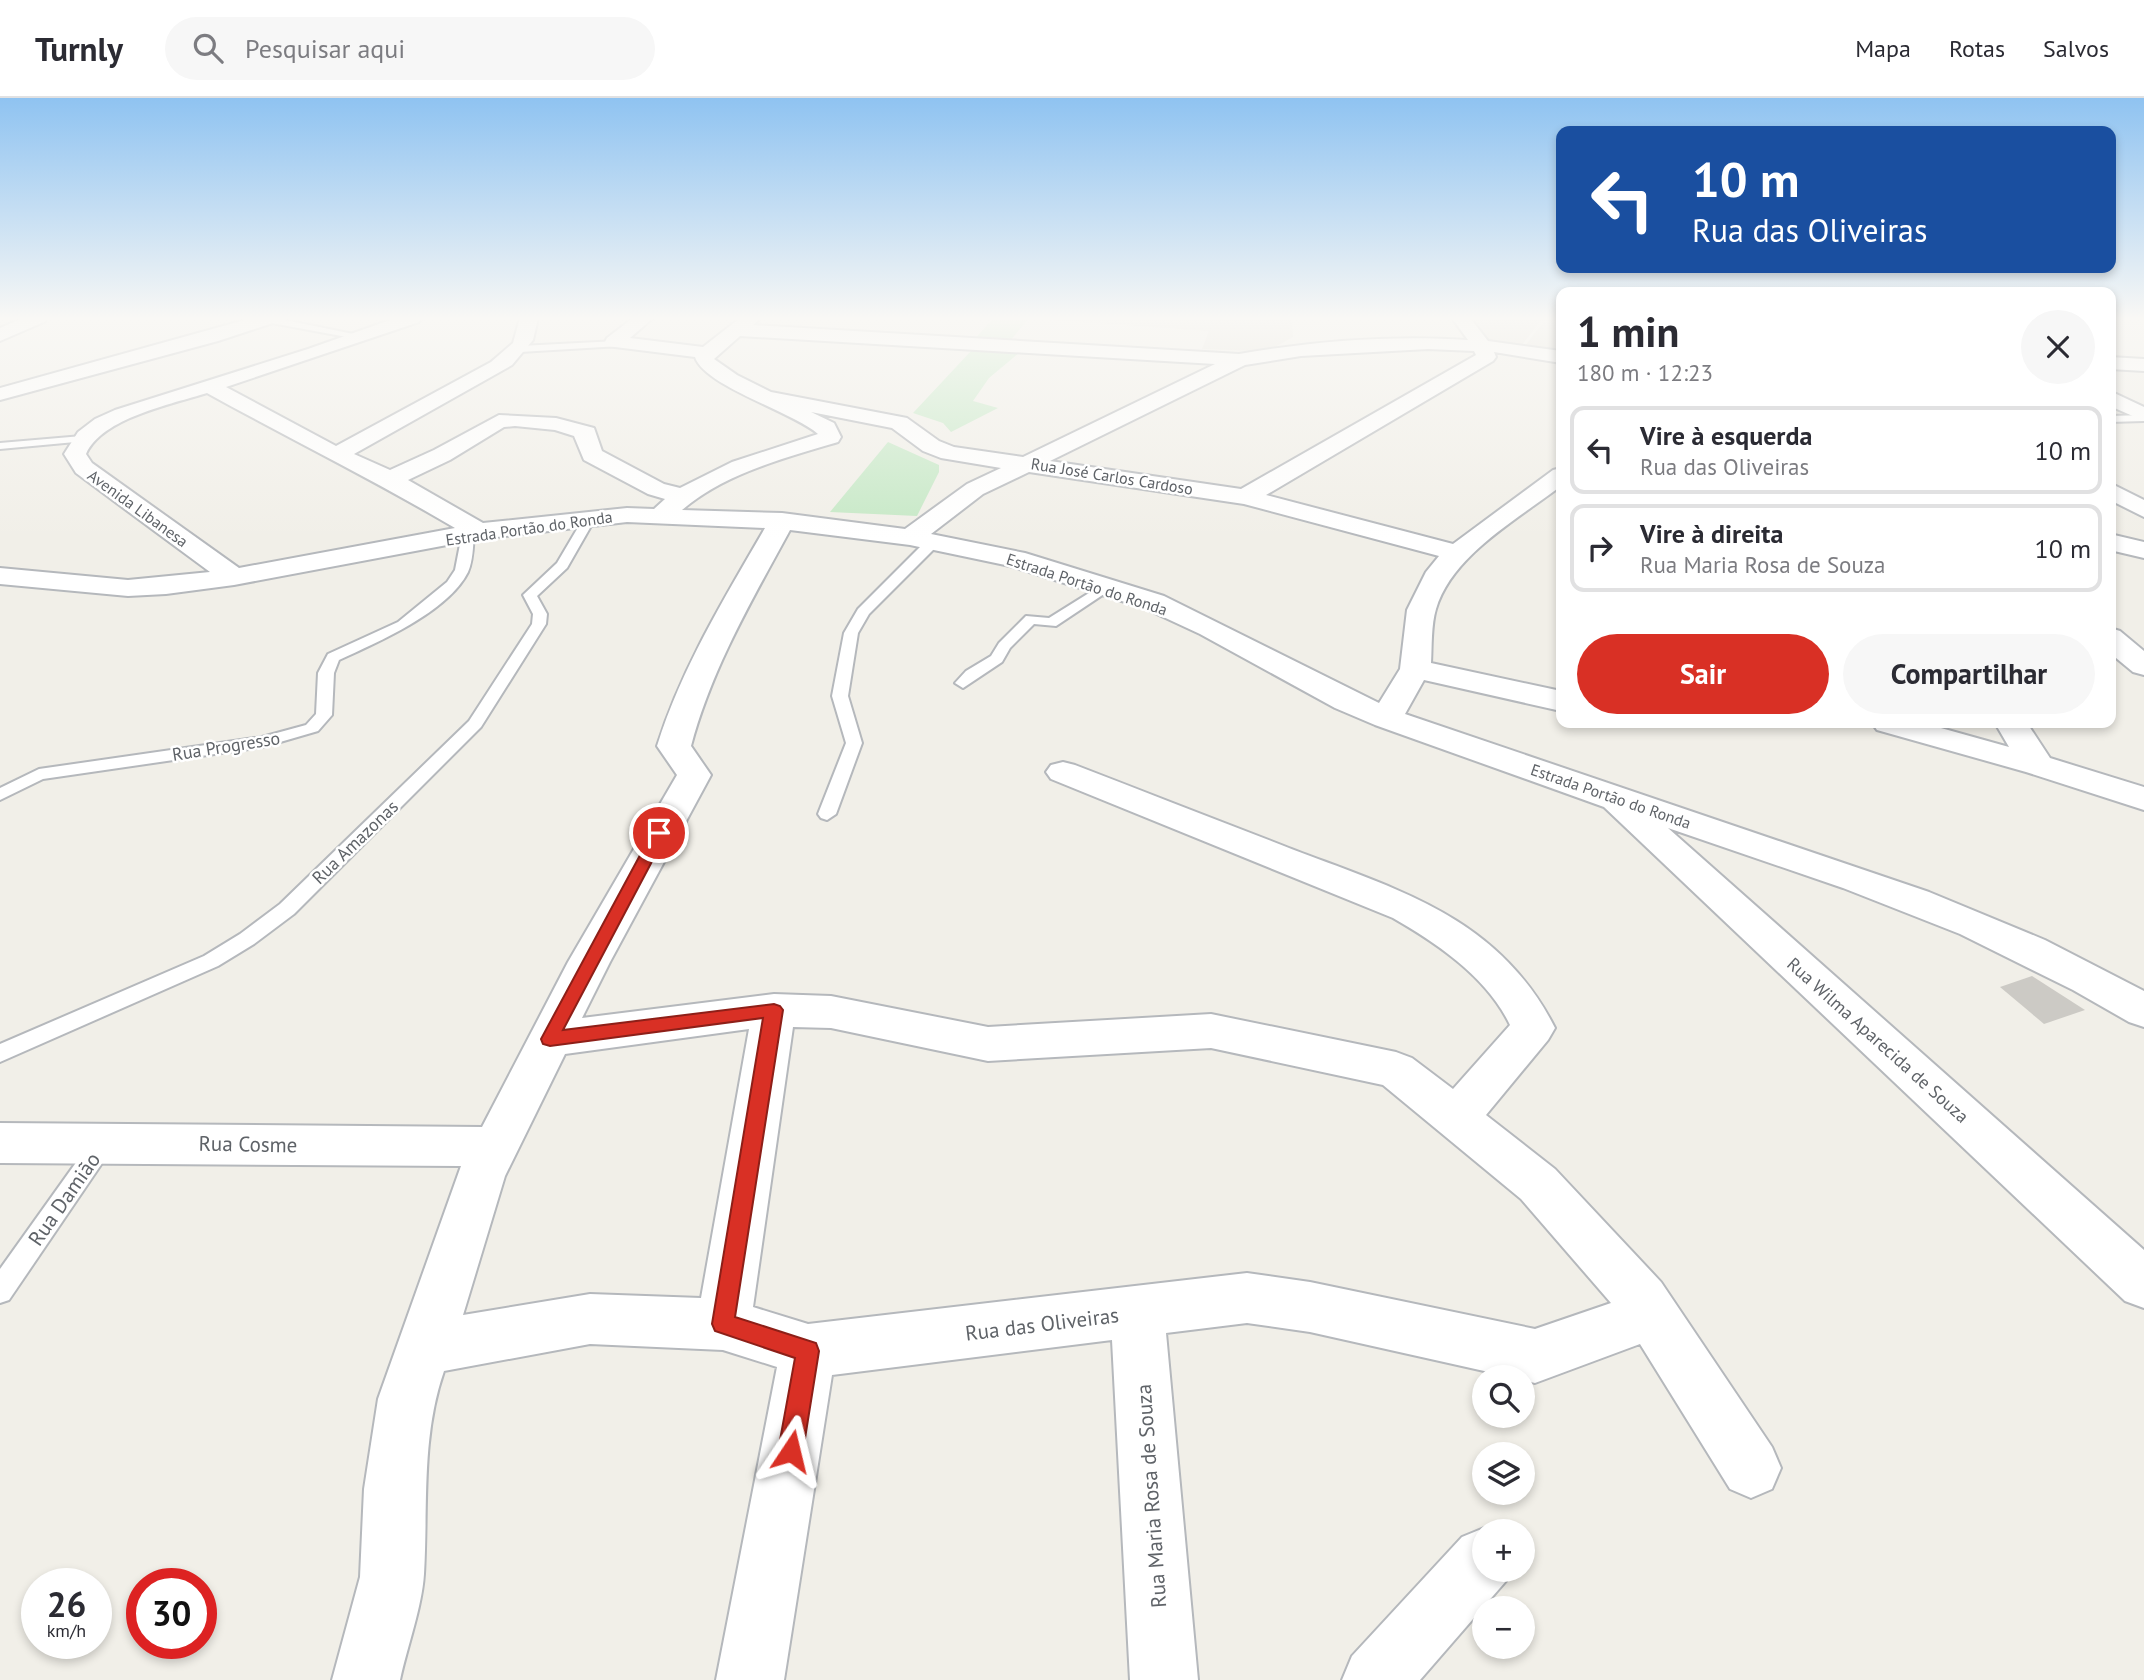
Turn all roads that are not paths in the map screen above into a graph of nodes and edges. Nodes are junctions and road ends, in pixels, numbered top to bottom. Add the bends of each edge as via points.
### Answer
1 (195, 392) edge
2 (220, 392) edge
3 (451, 392) edge
4 (760, 392) edge
5 (1175, 392) edge
6 (1426, 392) edge
7 (772, 398) junction
8 (2116, 400) edge
9 (2144, 416) edge
10 (2116, 418) edge
11 (82, 439) junction
12 (0, 446) edge
13 (336, 455) junction
14 (1030, 463) junction
15 (390, 479) junction
16 (1556, 485) edge
17 (2116, 494) edge
18 (1245, 497) junction
19 (671, 507) junction
20 (2144, 510) edge
21 (589, 519) junction
22 (782, 521) junction
23 (473, 533) junction
24 (921, 540) junction
25 (2116, 543) edge
26 (2144, 550) edge
27 (1457, 553) junction
28 (0, 576) edge
29 (234, 577) junction
30 (1105, 587) junction
31 (2116, 642) edge
32 (2144, 666) edge
33 (1415, 669) junction
34 (963, 683) dead end
35 (1556, 700) edge
36 (1386, 718) junction
37 (1906, 728) edge
38 (2014, 728) edge
39 (2038, 765) junction
40 (1063, 772) dead end
41 (0, 796) edge
42 (1611, 797) junction
43 (2144, 799) edge
44 (827, 814) dead end
45 (774, 1010) junction
46 (2144, 1011) edge
47 (550, 1039) junction
48 (0, 1053) edge
49 (1456, 1118) junction
50 (104, 1142) junction
51 (0, 1143) edge
52 (495, 1147) junction
53 (2144, 1284) edge
54 (0, 1291) edge
55 (1137, 1313) junction
56 (1652, 1314) junction
57 (723, 1324) junction
58 (425, 1348) junction
59 (808, 1351) junction
60 (1751, 1468) dead end
61 (1472, 1572) edge
62 (366, 1680) edge
63 (750, 1680) edge
64 (1164, 1680) edge
65 (1376, 1680) edge

1 - 11 street via 129,412
2 - 13 street
3 - 13 street
4 - 7 street
5 - 14 street
6 - 18 street
7 - 14 street, Rua José Carlos Cardoso via 899,423 938,450
7 - 19 street via 826,428 830,437 749,465
8 - 9 street
9 - 10 lane
11 - 12 lane
11 - 29 street, Avenida Libanesa via 75,454 84,468
13 - 15 street
14 - 18 street, Rua José Carlos Cardoso
14 - 24 street via 975,489
15 - 19 street via 499,421 515,420 582,430 592,455 656,489
15 - 23 street
16 - 27 street
17 - 20 street
18 - 27 street, Rua José Carlos Cardoso
19 - 21 street, Estrada Portão do Ronda
19 - 22 street, Estrada Portão do Ronda
21 - 23 street, Estrada Portão do Ronda
21 - 48 lane, Rua Amazonas via 562,565 530,595 540,614 539,624 475,724 287,909 211,961
22 - 24 street, Estrada Portão do Ronda
22 - 47 street via 694,682 682,713 674,746 694,775
23 - 29 street, Estrada Portão do Ronda
23 - 41 lane, Rua Progresso via 462,570 452,585 403,625 333,657 326,673 324,715 312,728 263,742 39,774
24 - 30 street, Estrada Portão do Ronda via 1016,559
24 - 44 lane via 851,633 840,696 853,743
25 - 26 street
27 - 33 street via 1432,584 1421,610
28 - 29 street, Estrada Portão do Ronda via 128,587
30 - 34 lane via 1051,623 1031,619 997,659
30 - 36 street, Estrada Portão do Ronda via 1154,602 1210,628
31 - 32 street
33 - 35 street
33 - 36 street
36 - 42 street, Estrada Portão do Ronda
37 - 39 street
38 - 39 street
39 - 43 street
40 - 49 street via 1407,909 1475,954 1524,1005 1533,1028
42 - 46 street, Estrada Portão do Ronda via 1923,902 2012,939
42 - 53 street, Rua Wilma Aparecida de Souza
45 - 47 street
45 - 49 street via 831,1012 988,1044 1211,1031 1396,1070
45 - 57 street
47 - 52 street
49 - 56 street via 1538,1184
50 - 51 street, Rua Cosme
50 - 52 street, Rua Cosme
50 - 54 lane, Rua Damião
52 - 58 street via 481,1176
55 - 56 street, Rua das Oliveiras via 1247,1298 1310,1307 1535,1356
55 - 59 street, Rua das Oliveiras
55 - 64 street, Rua Maria Rosa de Souza
56 - 60 street
57 - 58 street, Rua das Oliveiras via 590,1319
57 - 59 street, Rua das Oliveiras
58 - 62 street via 405,1399 394,1489 392,1577
59 - 63 street
61 - 65 street

